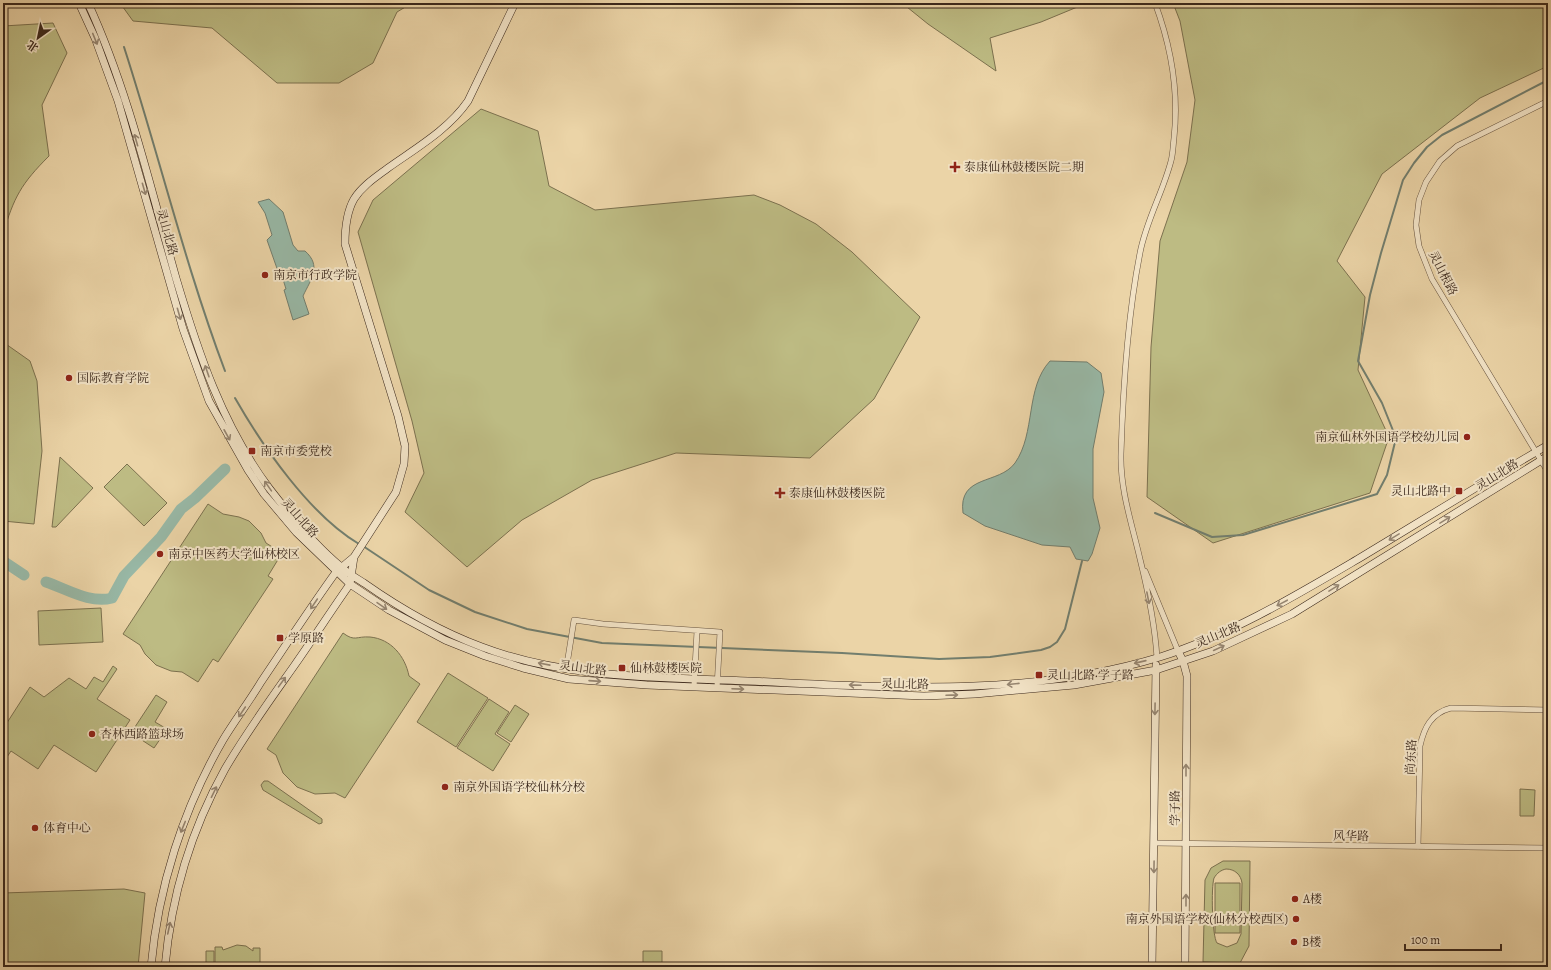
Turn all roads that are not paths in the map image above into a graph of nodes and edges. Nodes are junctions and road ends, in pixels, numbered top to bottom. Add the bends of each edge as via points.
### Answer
1 (79, 3) edge
2 (88, 3) edge
3 (515, 3) edge
4 (1155, 3) edge
5 (1548, 101) edge
6 (1548, 445) edge
7 (1536, 452) junction
8 (1548, 456) edge
9 (1541, 460) junction
10 (1548, 472) edge
11 (354, 557) junction
12 (1140, 559) junction
13 (338, 569) junction
14 (352, 575) junction
15 (350, 584) junction
16 (697, 631) junction
17 (1178, 651) junction
18 (1157, 658) junction
19 (1183, 661) junction
20 (564, 668) junction
21 (1156, 670) junction
22 (695, 679) junction
23 (718, 680) junction
24 (694, 687) junction
25 (718, 688) junction
26 (1548, 710) edge
27 (1154, 843) junction
28 (1186, 844) junction
29 (1418, 847) junction
30 (1548, 848) edge
31 (151, 967) edge
32 (165, 967) edge
33 (1152, 967) edge
34 (1185, 967) edge

1 -> 13 main road, 灵山北路 via 118,101 183,329 209,401 264,494 296,532
13 -> 2 main road, 灵山北路 via 271,490 250,461 216,398 187,315 121,87
3 - 11 main road via 461,111 446,126 369,182 354,199 348,213 345,244 405,446 404,464 396,492
4 - 12 street via 1175,84 1176,110 1172,159 1141,248 1135,276 1123,404 1121,456 1124,499
5 - 7 street, 灵山根路 via 1457,146 1440,162 1426,182 1419,200 1416,225 1418,246 1429,272
6 - 7 main road, 灵山北路
7 - 9 street
7 -> 17 main road, 灵山北路 via 1284,602 1209,639
8 - 9 main road, 灵山北路
9 - 10 street
19 -> 9 main road, 灵山北路 via 1213,651 1292,614
11 - 13 main road
11 - 14 main road
12 - 17 street
12 -> 18 street via 1156,639
13 - 14 main road, 灵山北路
13 - 15 main road, 灵山北路
13 -> 31 main road via 223,740 198,791 165,880 154,932
14 - 15 main road
20 -> 14 main road, 灵山北路 via 526,661 486,649 445,632 393,604
15 -> 24 main road, 灵山北路 via 389,610 445,640 523,668 579,680
32 -> 15 main road via 168,934 179,884 211,797 236,750
16 - 20 street via 574,620
16 - 22 street
16 - 23 street via 720,632
17 - 18 main road, 灵山北路
17 - 19 main road, 学子路
18 - 21 main road, 学子路
18 -> 23 main road, 灵山北路 via 1069,678 975,687 924,688
19 - 21 main road, 灵山北路
28 -> 19 main road, 学子路 via 1186,676
20 - 22 main road, 灵山北路 via 581,672
25 -> 21 main road, 灵山北路 via 939,695 1074,685
21 -> 27 main road, 学子路
22 - 23 main road, 灵山北路
22 - 24 street
23 - 25 street
24 - 25 main road, 灵山北路
26 - 29 street, 尚东路 via 1451,708 1433,718 1423,734 1420,746
27 - 28 street, 风华路
27 -> 33 main road, 学子路
28 - 29 street, 风华路
34 -> 28 main road, 学子路
29 - 30 street, 风华路

